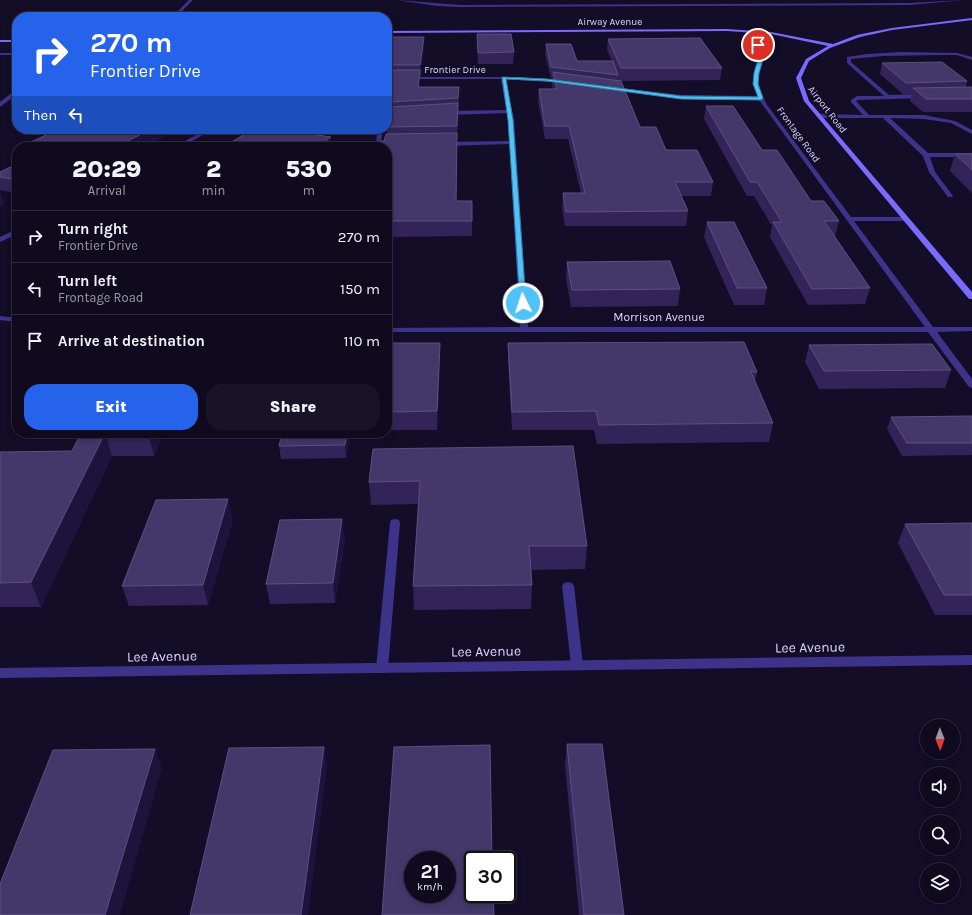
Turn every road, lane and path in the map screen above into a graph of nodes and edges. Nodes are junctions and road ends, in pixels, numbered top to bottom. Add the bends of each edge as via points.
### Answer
1 (191, 0) edge
2 (398, 0) edge
3 (963, 0) edge
4 (179, 12) edge
5 (972, 19) edge
6 (754, 31) junction
7 (392, 32) edge
8 (0, 41) edge
9 (12, 41) edge
10 (832, 45) junction
11 (0, 54) edge
12 (12, 54) edge
13 (972, 59) edge
14 (392, 78) edge
15 (503, 78) junction
16 (576, 84) edge
17 (606, 88) edge
18 (12, 95) edge
19 (887, 96) junction
20 (934, 96) edge
21 (761, 98) junction
22 (0, 105) edge
23 (509, 112) junction
24 (440, 113) edge
25 (820, 116) junction
26 (868, 117) junction
27 (885, 117) junction
28 (972, 132) edge
29 (202, 134) edge
30 (186, 142) edge
31 (512, 143) junction
32 (392, 144) edge
33 (401, 144) edge
34 (441, 144) edge
35 (926, 155) junction
36 (972, 155) edge
37 (950, 196) dead end
38 (849, 219) junction
39 (906, 219) junction
40 (12, 234) edge
41 (0, 240) edge
42 (972, 297) edge
43 (0, 318) edge
44 (12, 319) edge
45 (931, 329) junction
46 (972, 329) edge
47 (392, 330) edge
48 (524, 330) junction
49 (972, 385) edge
50 (395, 523) dead end
51 (568, 586) dead end
52 (972, 660) edge
53 (577, 665) junction
54 (382, 668) junction
55 (0, 673) edge

1 - 4 street
2 - 3 street via 437,6 468,6 910,4
5 - 10 main road, Airport Road via 876,33
6 - 7 main road, Airway Avenue
6 - 10 main road, Airway Avenue
6 - 21 street, Frontage Road via 762,56 755,80
8 - 9 main road
10 - 25 main road, Airport Road via 809,58 798,78 804,97
11 - 12 street
13 - 19 street via 956,54 869,55 849,58 849,62
14 - 15 street, Frontier Drive
15 - 16 street, Frontier Drive via 528,78
15 - 23 street
17 - 21 street via 687,98
18 - 22 street
19 - 20 street
19 - 26 street via 857,98 853,101
21 - 38 street, Frontage Road
23 - 24 street
23 - 31 street
25 - 26 street
25 - 39 main road, Airport Road
26 - 27 street
27 - 28 street via 924,117 953,122
27 - 35 street
29 - 30 street
31 - 34 street
31 - 48 street
32 - 33 street
35 - 36 street
35 - 37 street via 932,172
38 - 39 street
38 - 45 street, Frontage Road
39 - 42 main road, Airport Road
40 - 41 street
43 - 44 street
45 - 46 street, Morrison Avenue
45 - 48 street, Morrison Avenue
45 - 49 street, Frontage Road
47 - 48 street, Morrison Avenue
50 - 54 street
51 - 53 street
52 - 53 street, Lee Avenue
53 - 54 street, Lee Avenue
54 - 55 street, Lee Avenue

